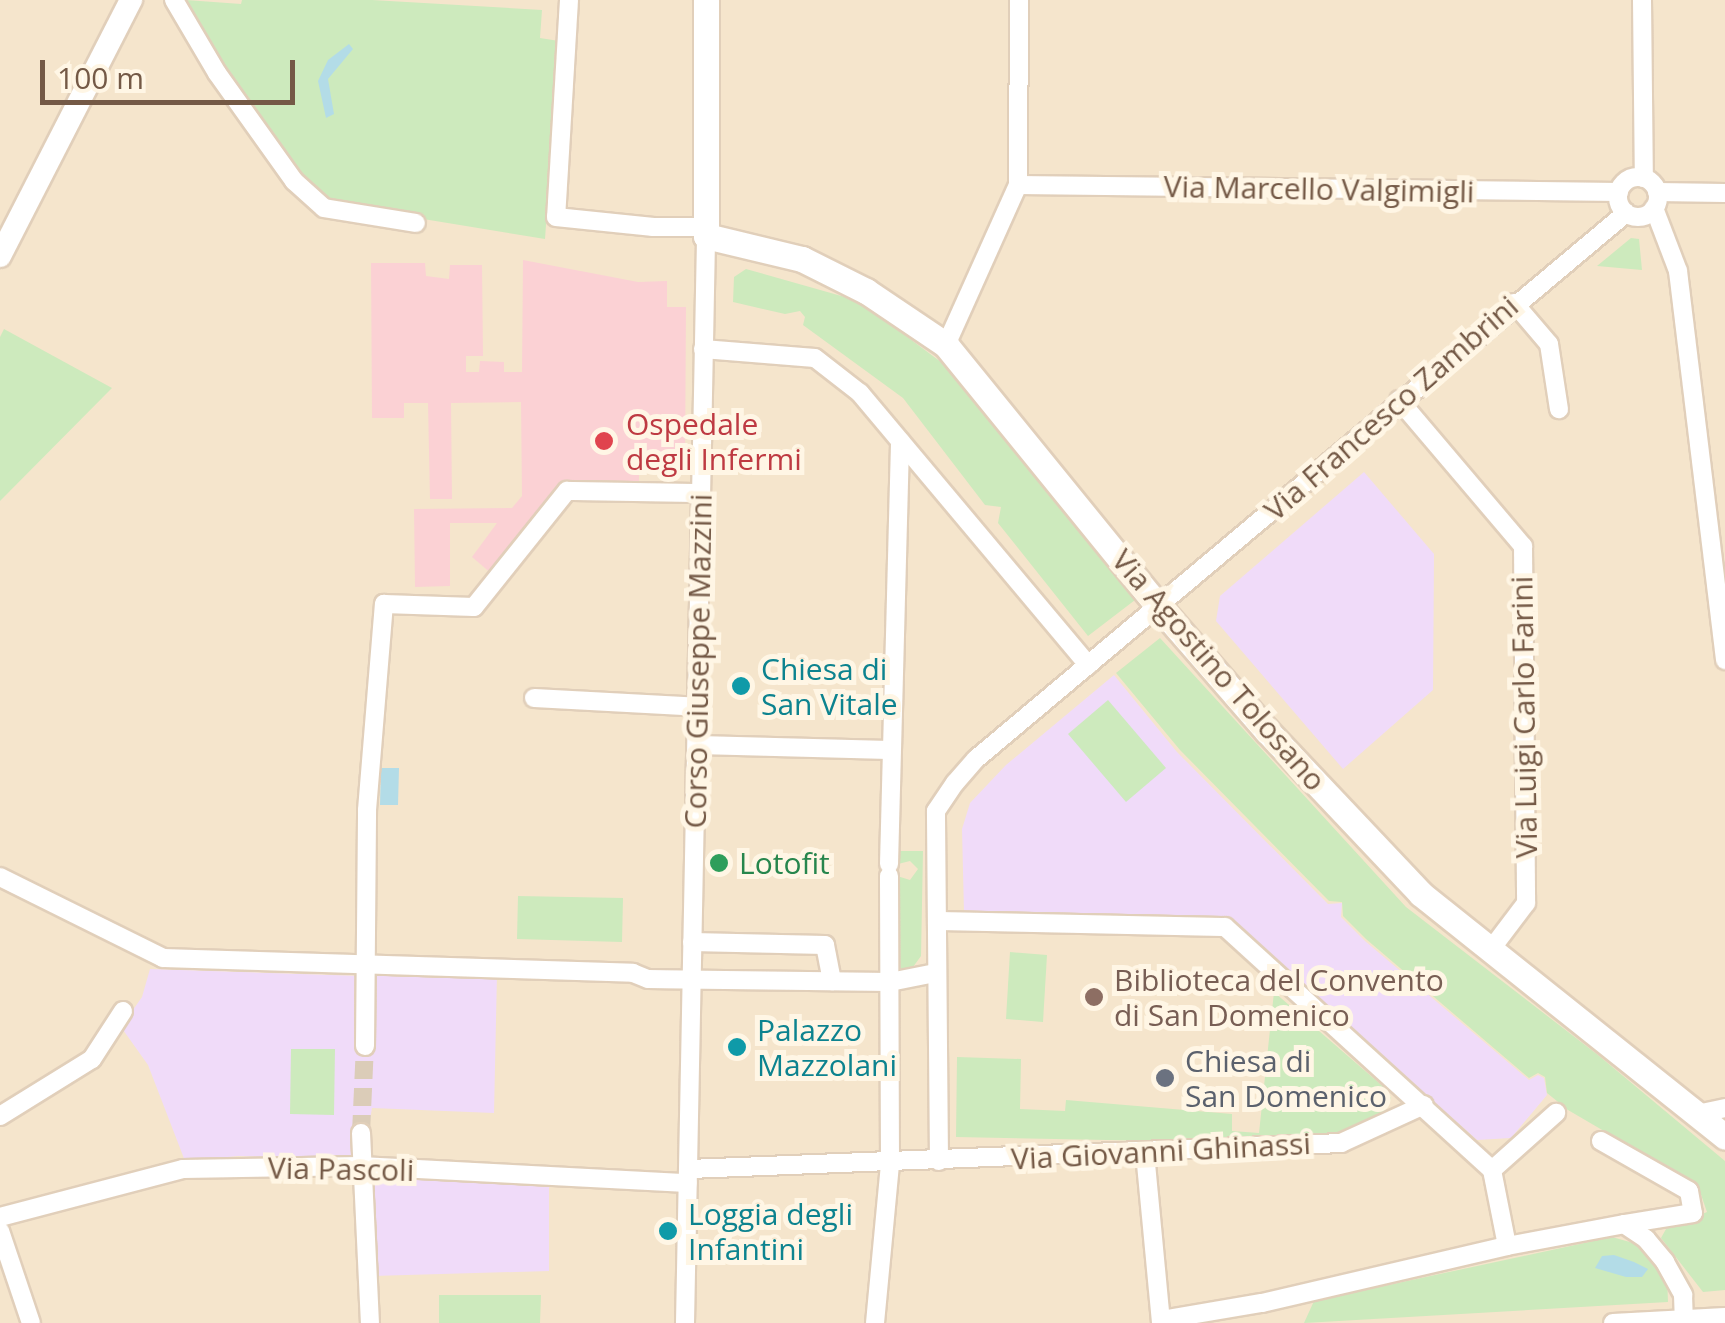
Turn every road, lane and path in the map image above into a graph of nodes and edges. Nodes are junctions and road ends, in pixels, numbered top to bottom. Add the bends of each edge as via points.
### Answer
1 (174, 0) edge
2 (568, 0) edge
3 (706, 0) edge
4 (1019, 0) edge
5 (1642, 0) edge
6 (134, 5) edge
7 (1018, 185) junction
8 (1619, 192) junction
9 (1652, 193) junction
10 (1725, 193) edge
11 (1626, 213) junction
12 (416, 223) dead end
13 (706, 232) junction
14 (0, 256) edge
15 (1514, 303) junction
16 (946, 345) junction
17 (703, 349) junction
18 (1399, 400) junction
19 (1559, 409) dead end
20 (900, 441) junction
21 (701, 493) junction
22 (1160, 608) junction
23 (1725, 660) edge
24 (1088, 665) junction
25 (534, 698) dead end
26 (698, 706) junction
27 (698, 745) junction
28 (890, 750) junction
29 (0, 877) edge
30 (936, 921) junction
31 (692, 942) junction
32 (1492, 948) junction
33 (366, 965) junction
34 (935, 973) junction
35 (693, 978) junction
36 (832, 981) junction
37 (890, 982) junction
38 (123, 1011) dead end
39 (365, 1046) tunnel mouth
40 (1424, 1105) junction
41 (1725, 1108) edge
42 (1556, 1113) dead end
43 (1697, 1114) junction
44 (0, 1116) edge
45 (361, 1133) tunnel mouth
46 (1725, 1137) edge
47 (1601, 1141) dead end
48 (1145, 1153) junction
49 (939, 1161) junction
50 (890, 1163) junction
51 (360, 1166) junction
52 (1492, 1170) junction
53 (688, 1176) junction
54 (0, 1217) edge
55 (1624, 1224) junction
56 (0, 1231) edge
57 (1507, 1246) junction
58 (1725, 1317) edge
59 (1684, 1321) edge
60 (1161, 1322) edge
61 (31, 1323) edge
62 (370, 1323) edge
63 (685, 1323) edge
64 (875, 1323) edge
65 (1613, 1323) edge

1 - 12 street via 217,74 294,181 324,208
2 - 13 street via 556,217
3 - 13 main road, Corso Giuseppe Mazzini
4 - 7 street
5 - 9 street
6 - 14 street
7 - 8 street, Via Marcello Valgimigli
7 - 16 street
8 - 9 street, Via Marcello Valgimigli via 1626,181
8 - 11 street
9 - 10 street
9 - 11 street via 1638,217
9 - 23 street via 1678,271
11 - 15 street, Via Francesco Zambrini
13 - 16 main road, Via Agostino Tolosano via 802,259 866,291
13 - 17 street, Corso Giuseppe Mazzini
15 - 18 street, Via Francesco Zambrini
15 - 19 street via 1549,344
16 - 22 main road, Via Agostino Tolosano
17 - 20 street via 815,358 860,393
17 - 21 street, Corso Giuseppe Mazzini
18 - 22 street, Via Francesco Zambrini
18 - 32 street, Via Luigi Carlo Farini via 1523,546 1526,903
20 - 24 street
20 - 28 street
21 - 26 street, Corso Giuseppe Mazzini
21 - 33 street via 568,490 474,607 384,604 367,810
22 - 24 street, Via Francesco Zambrini
22 - 32 main road, Via Agostino Tolosano via 1421,894
24 - 30 street, Via Francesco Zambrini via 976,758 936,810
25 - 26 street
26 - 27 street, Corso Giuseppe Mazzini
27 - 28 street
27 - 31 street, Corso Giuseppe Mazzini
28 - 37 street
29 - 33 street via 163,958
30 - 34 street, Via Francesco Zambrini
30 - 40 street via 1225,928
31 - 35 street, Corso Giuseppe Mazzini
31 - 36 street via 825,945
32 - 43 main road, Via Agostino Tolosano
33 - 35 street
33 - 39 street
34 - 37 street
34 - 49 street, Via Francesco Zambrini
35 - 36 street
35 - 53 street, Corso Giuseppe Mazzini
36 - 37 street
37 - 50 street
38 - 44 street via 92,1058
40 - 48 street, Via Giovanni Ghinassi via 1341,1144
40 - 52 street
41 - 43 street
42 - 52 street
43 - 46 main road, Via Agostino Tolosano
45 - 51 street
47 - 55 street via 1689,1191 1693,1213
48 - 49 street, Via Giovanni Ghinassi
48 - 60 street
49 - 50 street, Via Giovanni Ghinassi
50 - 53 street, Via Pascoli
50 - 64 street
51 - 53 street, Via Pascoli
51 - 54 street, Via Pascoli via 183,1169
51 - 62 street
52 - 57 street
53 - 63 street, Corso Giuseppe Mazzini
55 - 57 street
55 - 59 street via 1666,1262 1683,1294
56 - 61 street
57 - 60 street
58 - 59 street
59 - 65 street

